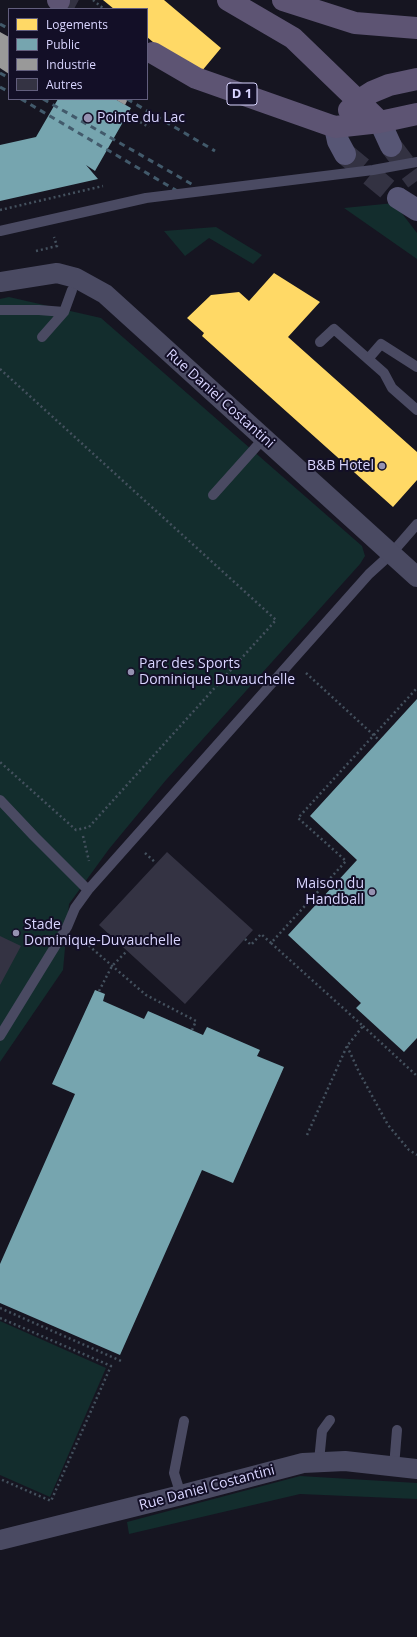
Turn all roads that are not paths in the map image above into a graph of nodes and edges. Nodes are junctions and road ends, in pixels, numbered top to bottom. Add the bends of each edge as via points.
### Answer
1 (228, 0) edge
2 (282, 0) edge
3 (417, 28) edge
4 (153, 53) dead end
5 (417, 79) edge
6 (358, 101) junction
7 (417, 114) edge
8 (380, 122) junction
9 (335, 127) junction
10 (391, 146) tunnel mouth
11 (345, 154) tunnel mouth
12 (417, 162) edge
13 (398, 198) tunnel mouth
14 (417, 210) edge
15 (0, 231) edge
16 (0, 282) edge
17 (72, 290) dead end
18 (0, 310) edge
19 (64, 312) junction
20 (42, 337) dead end
21 (320, 342) dead end
22 (368, 359) junction
23 (417, 367) edge
24 (417, 410) edge
25 (264, 438) junction
26 (213, 495) dead end
27 (417, 524) edge
28 (391, 554) junction
29 (417, 577) edge
30 (0, 800) edge
31 (88, 890) junction
32 (0, 1036) edge
33 (330, 1420) dead end
34 (184, 1421) dead end
35 (397, 1430) dead end
36 (319, 1461) junction
37 (394, 1467) junction
38 (417, 1470) edge
39 (181, 1495) junction
40 (0, 1540) edge

1 - 6 main road via 293,38
2 - 3 main road via 355,24
4 - 9 main road, D 1 via 196,78
5 - 6 main road via 389,85
6 - 8 main road
6 - 9 main road
7 - 8 main road, D 1
8 - 9 main road, D 1
8 - 10 main road
9 - 11 main road via 338,141
12 - 15 lane, bridge via 373,170 146,198
13 - 14 main road
16 - 25 street, Rue Daniel Costantini via 56,273 76,278 105,294
17 - 19 lane
18 - 19 lane
19 - 20 lane
21 - 22 lane via 334,329
22 - 23 lane via 381,344
22 - 24 lane via 384,373 392,388
25 - 26 lane
25 - 28 street, Rue Daniel Costantini
27 - 28 lane
28 - 29 street, Rue Daniel Costantini
28 - 31 lane via 369,574
30 - 31 lane
31 - 32 lane
33 - 36 lane via 322,1431
34 - 39 lane via 174,1473
35 - 37 lane
36 - 37 street, Rue Daniel Costantini via 345,1461
36 - 39 street, Rue Daniel Costantini
37 - 38 street, Rue Daniel Costantini
39 - 40 street, Rue Daniel Costantini

